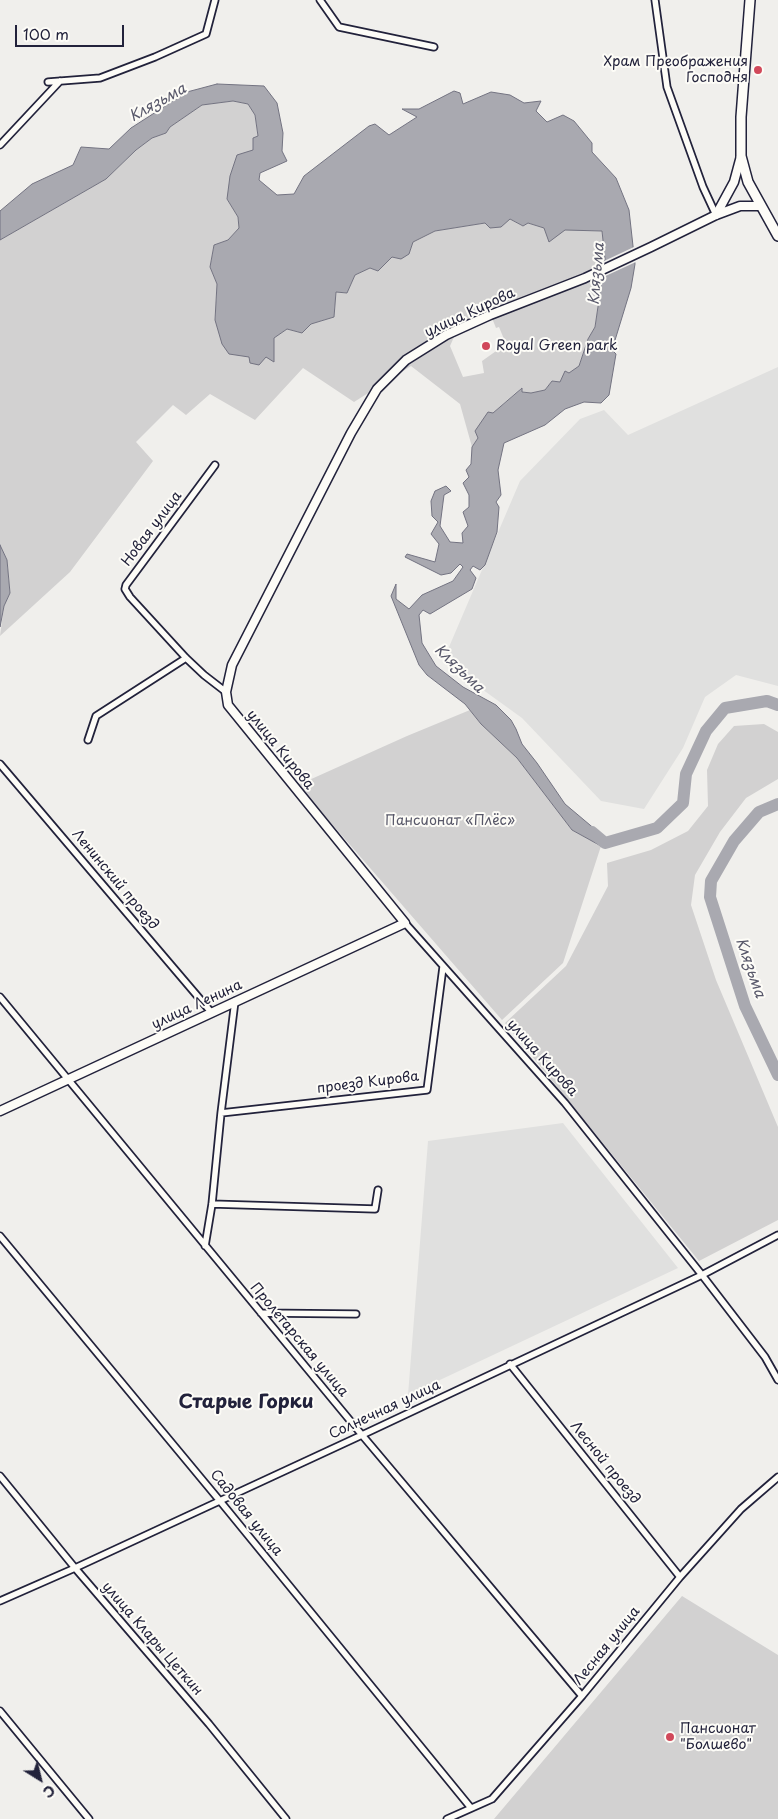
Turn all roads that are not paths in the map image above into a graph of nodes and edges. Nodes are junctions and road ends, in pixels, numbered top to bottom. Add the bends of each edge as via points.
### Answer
1 (215, 0) edge
2 (320, 0) edge
3 (655, 0) edge
4 (750, 0) edge
5 (434, 47) dead end
6 (60, 81) junction
7 (48, 82) dead end
8 (0, 145) edge
9 (741, 156) junction
10 (761, 206) junction
11 (716, 215) junction
12 (778, 236) edge
13 (215, 465) dead end
14 (186, 658) junction
15 (226, 692) junction
16 (88, 740) dead end
17 (0, 764) edge
18 (405, 922) junction
19 (443, 967) junction
20 (0, 997) edge
21 (235, 1001) junction
22 (211, 1012) junction
23 (68, 1079) junction
24 (0, 1111) edge
25 (221, 1113) junction
26 (378, 1190) dead end
27 (212, 1204) junction
28 (778, 1235) edge
29 (0, 1236) edge
30 (205, 1246) junction
31 (702, 1275) junction
32 (261, 1312) junction
33 (356, 1314) dead end
34 (510, 1364) junction
35 (778, 1380) edge
36 (362, 1435) junction
37 (0, 1476) edge
38 (778, 1477) edge
39 (220, 1501) junction
40 (75, 1568) junction
41 (680, 1577) junction
42 (0, 1601) edge
43 (582, 1696) junction
44 (0, 1711) edge
45 (471, 1808) junction
46 (89, 1819) edge
47 (286, 1819) edge
48 (447, 1819) edge

1 - 6 street via 206,34 100,78
2 - 5 street via 338,28
3 - 11 street via 667,87
4 - 9 main road
6 - 7 street
6 - 8 street
9 - 10 main road via 748,182
9 - 11 street via 734,182
10 - 11 street, улица Кирова via 740,206
10 - 12 main road
11 - 15 street, улица Кирова via 585,278 446,335 406,360 377,389 351,433 232,665
13 - 14 street, Новая улица via 126,585 130,597
14 - 15 street, Новая улица
14 - 16 street via 96,716
15 - 18 street, улица Кирова via 228,705 236,717
17 - 22 street, Ленинский проезд
18 - 19 street, улица Кирова
18 - 21 street, улица Ленина
19 - 25 street, проезд Кирова via 427,1090
19 - 31 street, улица Кирова via 565,1103
20 - 23 street, Пролетарская улица
21 - 22 street, улица Ленина
21 - 25 street
22 - 23 street, улица Ленина
23 - 24 street, улица Ленина
23 - 30 street, Пролетарская улица
25 - 27 street
26 - 27 street via 375,1210
27 - 30 street
28 - 31 street, Солнечная улица
29 - 39 street, Садовая улица
30 - 32 street, Пролетарская улица
31 - 34 street, Солнечная улица
31 - 35 street, улица Кирова via 765,1357
32 - 33 street
32 - 36 street, Пролетарская улица
34 - 36 street, Солнечная улица
34 - 41 street, Лесной проезд
36 - 39 street, Солнечная улица
36 - 43 street, Пролетарская улица
37 - 40 street, улица Клары Цеткин
38 - 41 street, Лесная улица via 741,1509
39 - 40 street, Солнечная улица
39 - 45 street, Садовая улица
40 - 42 street, Солнечная улица
40 - 47 street, улица Клары Цеткин
41 - 43 street, Лесная улица
43 - 45 street, Лесная улица via 492,1799
44 - 46 street
45 - 48 street, Лесная улица

